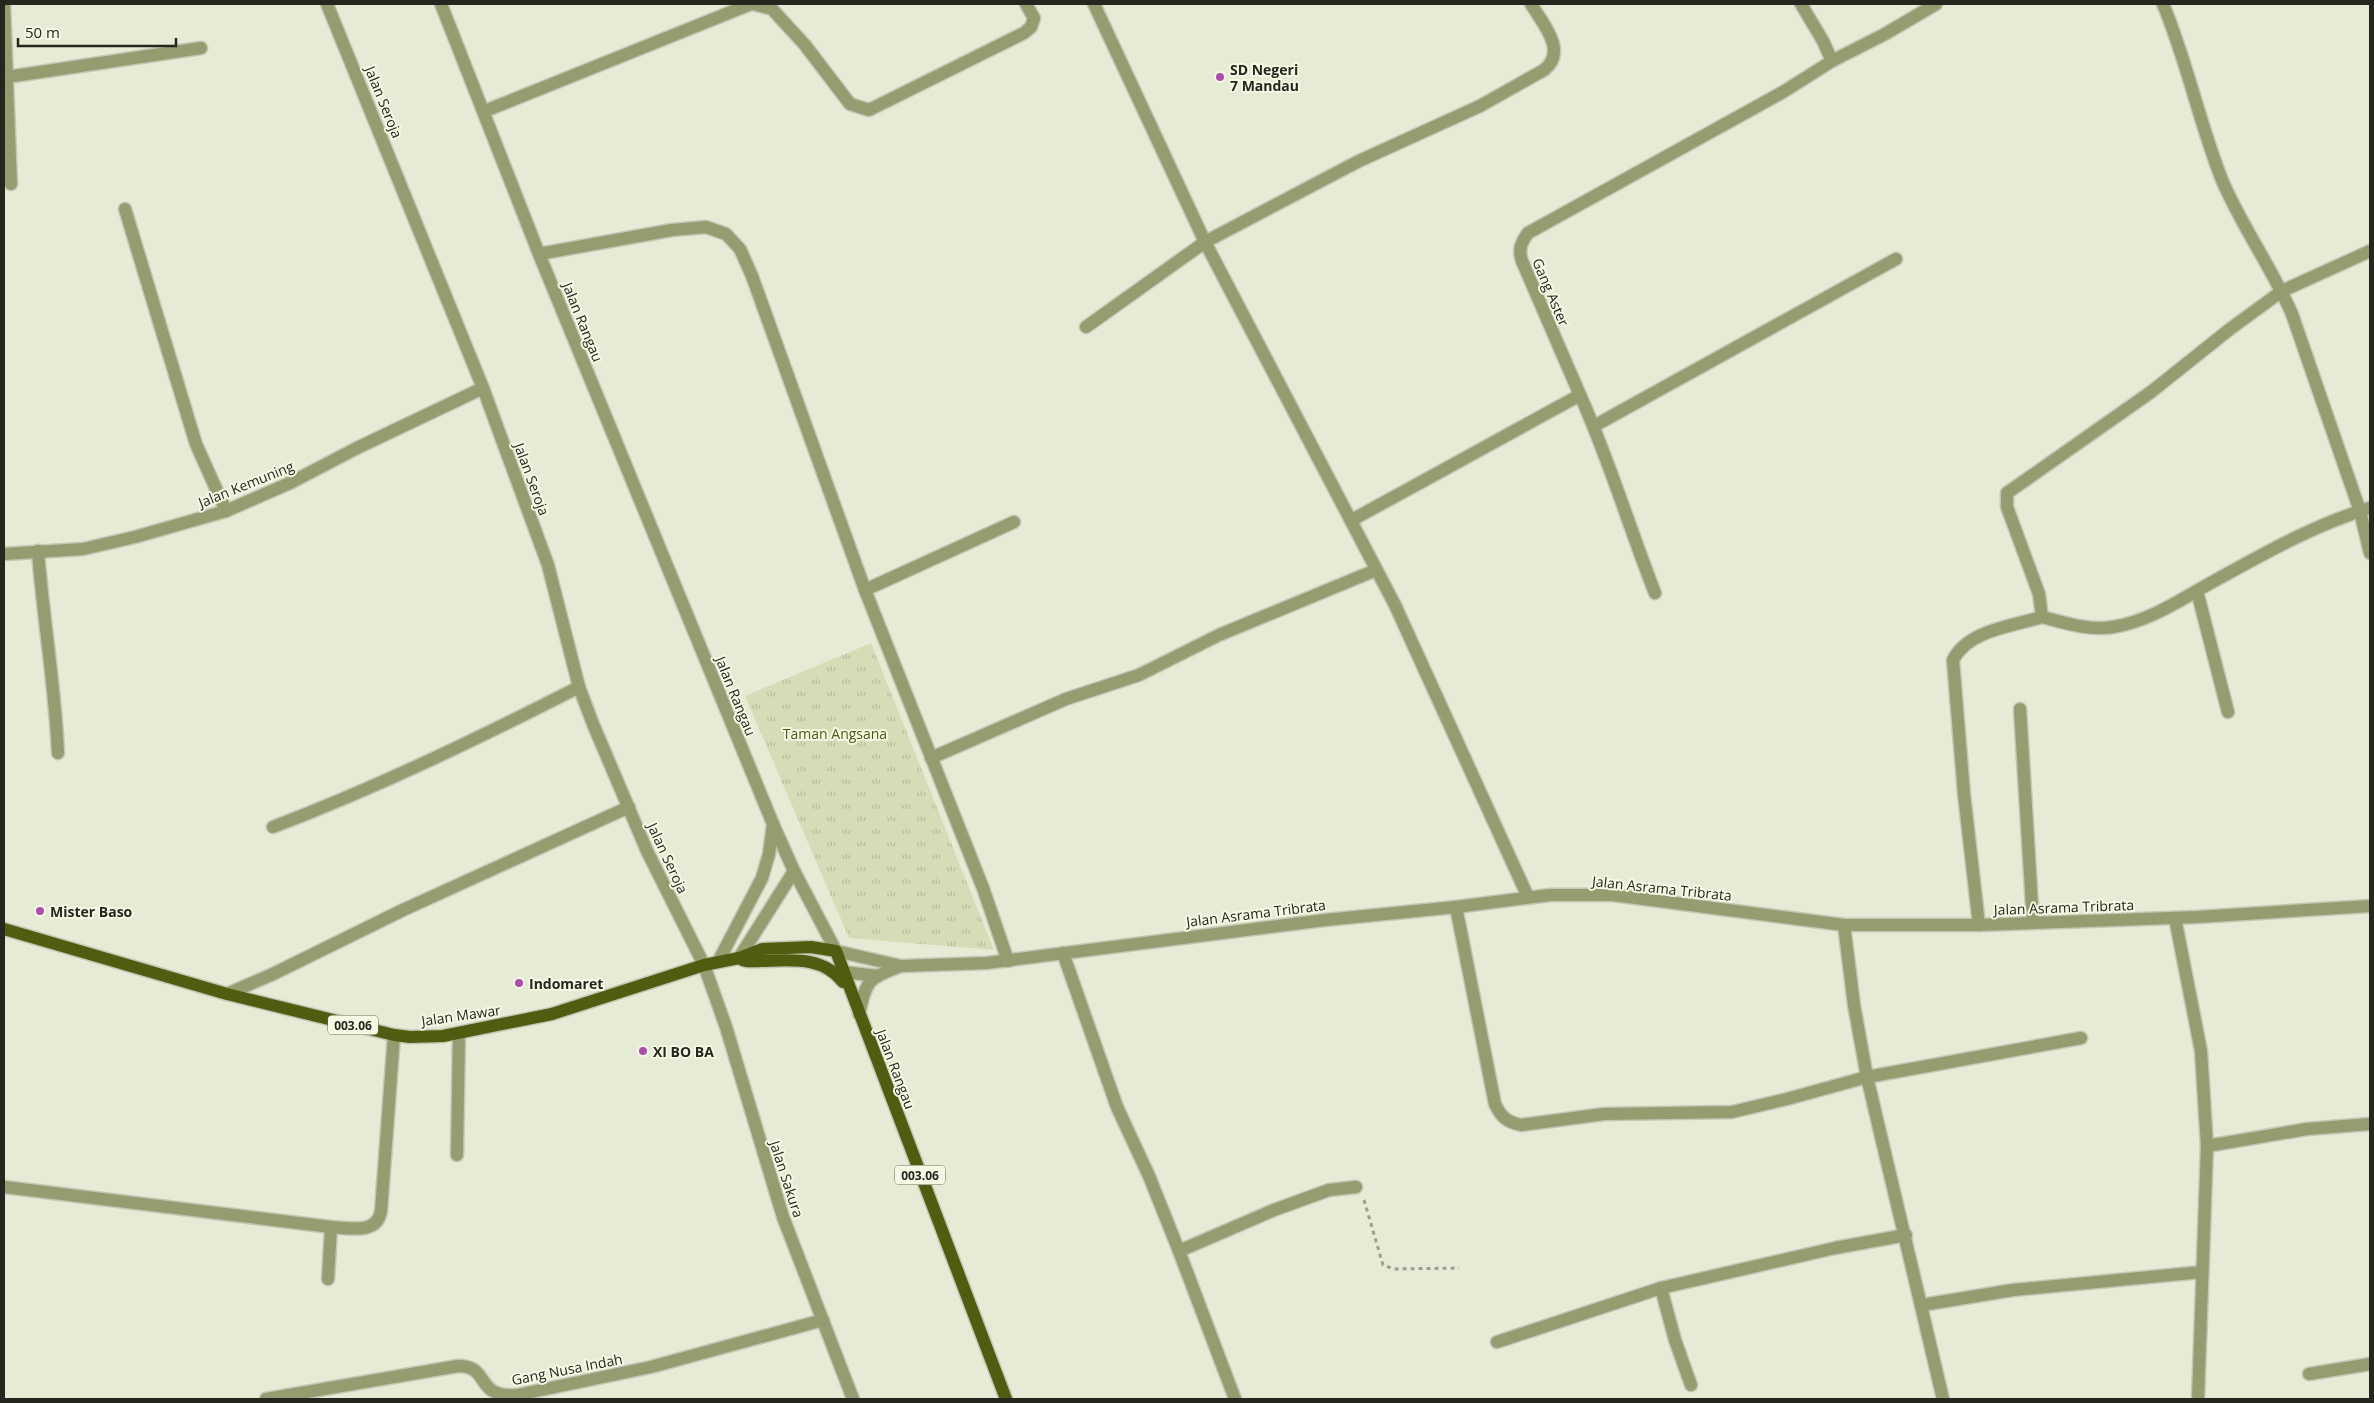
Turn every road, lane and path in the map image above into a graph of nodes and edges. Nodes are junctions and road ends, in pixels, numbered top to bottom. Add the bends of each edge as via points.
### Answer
1 (4, 4) edge
2 (327, 4) edge
3 (441, 4) edge
4 (752, 4) edge
5 (1026, 4) edge
6 (1094, 4) edge
7 (1531, 4) edge
8 (1802, 4) edge
9 (1936, 4) edge
10 (2163, 4) edge
11 (201, 48) dead end
12 (1832, 61) junction
13 (7, 77) junction
14 (484, 111) junction
15 (11, 184) dead end
16 (125, 209) dead end
17 (1206, 242) junction
18 (2370, 251) edge
19 (539, 254) junction
20 (1896, 259) dead end
21 (2282, 291) junction
22 (1086, 327) dead end
23 (483, 388) junction
24 (1580, 395) junction
25 (1594, 426) junction
26 (2365, 509) edge
27 (226, 511) junction
28 (1352, 520) junction
29 (1014, 522) dead end
30 (38, 551) junction
31 (2370, 553) edge
32 (4, 554) edge
33 (1376, 570) junction
34 (865, 590) junction
35 (2197, 591) junction
36 (1656, 593) dead end
37 (2042, 617) junction
38 (580, 687) junction
39 (2020, 709) dead end
40 (2228, 712) dead end
41 (58, 753) dead end
42 (930, 758) junction
43 (628, 807) junction
44 (773, 824) junction
45 (273, 827) dead end
46 (794, 871) junction
47 (1528, 897) junction
48 (2370, 906) edge
49 (1456, 907) junction
50 (2175, 918) junction
51 (2034, 923) junction
52 (1844, 925) junction
53 (1979, 925) junction
54 (4, 929) edge
55 (836, 951) junction
56 (1063, 953) junction
57 (739, 958) junction
58 (1008, 961) junction
59 (718, 962) junction
60 (704, 965) junction
61 (901, 966) junction
62 (839, 972) junction
63 (878, 976) junction
64 (227, 994) junction
65 (859, 1014) junction
66 (458, 1033) junction
67 (394, 1035) junction
68 (2081, 1038) dead end
69 (1867, 1076) junction
70 (2370, 1124) edge
71 (2207, 1146) junction
72 (457, 1155) dead end
73 (4, 1187) edge
74 (1356, 1187) joint
75 (331, 1227) junction
76 (1906, 1235) junction
77 (1179, 1251) junction
78 (1459, 1268) dead end
79 (2202, 1272) junction
80 (328, 1279) dead end
81 (1661, 1288) junction
82 (1922, 1305) junction
83 (823, 1320) junction
84 (1497, 1342) dead end
85 (2370, 1364) edge
86 (2309, 1374) dead end
87 (1691, 1386) dead end
88 (266, 1399) edge
89 (853, 1399) edge
90 (1006, 1399) edge
91 (1235, 1399) edge
92 (1943, 1399) edge
93 (2198, 1399) edge

1 - 13 street
2 - 23 street, Jalan Seroja
3 - 14 street, Jalan Rangau
4 - 5 street via 772,10 805,45 850,104 869,110 1024,34 1034,18
4 - 14 street
6 - 17 street
7 - 17 street via 1555,46 1555,57 1544,70 1480,106 1359,161
8 - 12 street
9 - 12 street, Gang Aster
10 - 21 street via 2175,31 2222,179
11 - 13 street
12 - 24 street, Gang Aster via 1524,238 1519,252 1522,261
13 - 15 street
14 - 19 street, Jalan Rangau
16 - 27 street via 196,444
17 - 22 street
17 - 28 street
18 - 21 street
19 - 34 street via 672,230 706,227 726,234 740,249 752,276
19 - 44 street, Jalan Rangau
20 - 25 street
21 - 26 street
21 - 37 street via 2151,392 2007,493 2007,507 2039,594
23 - 27 street, Jalan Kemuning
23 - 38 street, Jalan Seroja via 548,565
24 - 25 street, Gang Aster
24 - 28 street
25 - 36 street, Gang Aster via 1632,537
26 - 31 street
26 - 35 street via 2275,547
27 - 30 street, Jalan Kemuning via 84,549
28 - 33 street
29 - 34 street
30 - 32 street, Jalan Kemuning
30 - 41 street
33 - 42 street via 1219,635 1140,675 1066,699
33 - 47 street
34 - 42 street
35 - 37 street via 2158,613 2112,627 2070,625
35 - 40 street
37 - 53 street via 1976,637 1958,649 1953,660
38 - 43 street, Jalan Seroja
38 - 45 street via 455,750 339,802
39 - 51 street
42 - 58 street via 983,888
43 - 60 street, Jalan Seroja
43 - 64 street
44 - 46 street, Jalan Rangau
44 - 59 street via 762,878
46 - 55 street, Jalan Rangau
46 - 57 street
47 - 49 street, Jalan Asrama Tribrata
47 - 52 street, Jalan Asrama Tribrata via 1613,895
48 - 50 street, Jalan Asrama Tribrata
49 - 56 street, Jalan Asrama Tribrata
49 - 69 street via 1495,1104 1508,1122 1521,1125 1604,1114 1732,1112
50 - 51 street, Jalan Asrama Tribrata
50 - 71 street via 2201,1051
51 - 53 street, Jalan Asrama Tribrata
52 - 53 street, Jalan Asrama Tribrata
52 - 69 street
54 - 64 main road, Jalan Mawar / 003.06
55 - 57 main road, Jalan Mawar / 003.06 via 811,947 762,948
55 - 61 street, Jalan Asrama Tribrata
55 - 62 main road, Jalan Rangau / 003.06
56 - 58 street, Jalan Asrama Tribrata
56 - 77 street via 1117,1107
57 - 59 main road, Jalan Mawar / 003.06
57 - 62 main road, 003.06 via 748,962 810,961
58 - 61 street, Jalan Asrama Tribrata
59 - 60 main road, Jalan Mawar / 003.06
60 - 66 main road, Jalan Mawar / 003.06 via 552,1014
60 - 83 street, Jalan Sakura via 783,1217
61 - 63 street
62 - 63 street
62 - 65 main road, Jalan Rangau / 003.06
63 - 65 street via 864,989
64 - 67 main road, Jalan Mawar / 003.06
65 - 90 main road, Jalan Rangau / 003.06
66 - 67 main road, Jalan Mawar / 003.06 via 426,1037
66 - 72 street
67 - 75 street via 380,1217 378,1223 365,1228
68 - 69 street
69 - 76 street
70 - 71 street via 2308,1129
71 - 79 street
73 - 75 street
74 - 77 street via 1329,1190
74 - 78 path via 1362,1192 1368,1209 1383,1265 1394,1269
75 - 80 street
76 - 81 street
76 - 82 street
77 - 91 street
79 - 82 street via 2013,1290
79 - 93 street
81 - 84 street
81 - 87 street
82 - 92 street
83 - 88 street, Gang Nusa Indah via 650,1367 517,1395 494,1393 486,1388 479,1373 466,1366 458,1366
83 - 89 street, Jalan Sakura
85 - 86 street

